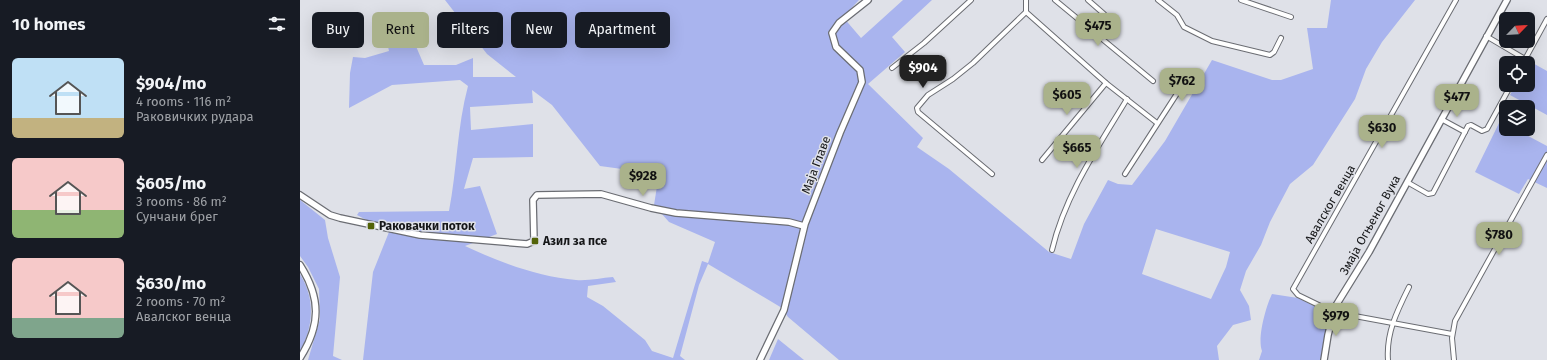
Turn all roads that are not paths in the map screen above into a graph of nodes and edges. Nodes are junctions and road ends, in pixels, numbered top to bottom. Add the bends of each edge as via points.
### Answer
1 (868, 0) edge
2 (971, 0) edge
3 (1026, 0) edge
4 (1055, 0) edge
5 (1088, 0) edge
6 (1158, 0) edge
7 (1241, 0) edge
8 (1456, 0) edge
9 (1507, 0) edge
10 (1026, 12) junction
11 (1104, 14) dead end
12 (1291, 17) dead end
13 (1547, 19) edge
14 (1486, 36) junction
15 (1281, 38) dead end
16 (1516, 56) edge
17 (1527, 56) edge
18 (892, 68) dead end
19 (1191, 72) dead end
20 (1153, 81) dead end
21 (1106, 83) junction
22 (1507, 92) edge
23 (1127, 99) junction
24 (1442, 119) junction
25 (1157, 123) junction
26 (1465, 132) junction
27 (1547, 155) edge
28 (1042, 160) dead end
29 (992, 174) dead end
30 (1125, 174) dead end
31 (1407, 182) junction
32 (300, 195) edge
33 (804, 226) junction
34 (1052, 250) dead end
35 (300, 264) edge
36 (1409, 287) dead end
37 (1333, 312) junction
38 (1392, 323) junction
39 (1452, 334) junction
40 (300, 358) edge
41 (760, 360) edge
42 (1324, 360) edge
43 (1388, 360) edge
44 (1454, 360) edge

1 - 33 street, Маја Главе via 839,23 832,33 836,47 858,67 862,79
2 - 18 street
3 - 10 street
4 - 20 street
5 - 11 street
6 - 15 street via 1177,15 1184,27 1216,43 1270,55
7 - 12 street
8 - 37 street, Авалског венца via 1293,288 1294,292
9 - 14 street, Змаја Огњеног Вука
10 - 21 street
10 - 29 street via 973,63 928,96 917,108 918,112
13 - 17 street
14 - 16 street
14 - 24 street, Змаја Огњеног Вука
19 - 25 street
21 - 23 street
21 - 28 street
22 - 26 street via 1487,129 1482,131 1471,125
23 - 25 street
23 - 34 street via 1071,196 1060,220
24 - 26 street
24 - 31 street, Змаја Огњеног Вука
25 - 30 street
26 - 31 street via 1433,193 1428,194
27 - 39 street via 1469,294 1455,321
31 - 37 street, Змаја Огњеног Вука
32 - 33 street via 326,213 340,218 420,235 530,244 534,241 533,200 537,194 601,194 676,213 789,222
33 - 41 street, Маја Главе via 784,310
35 - 40 street via 310,284 316,309 314,329
36 - 38 street
37 - 38 street
37 - 42 street, Змаја Огњеног Вука
38 - 39 street
38 - 43 street
39 - 44 street

